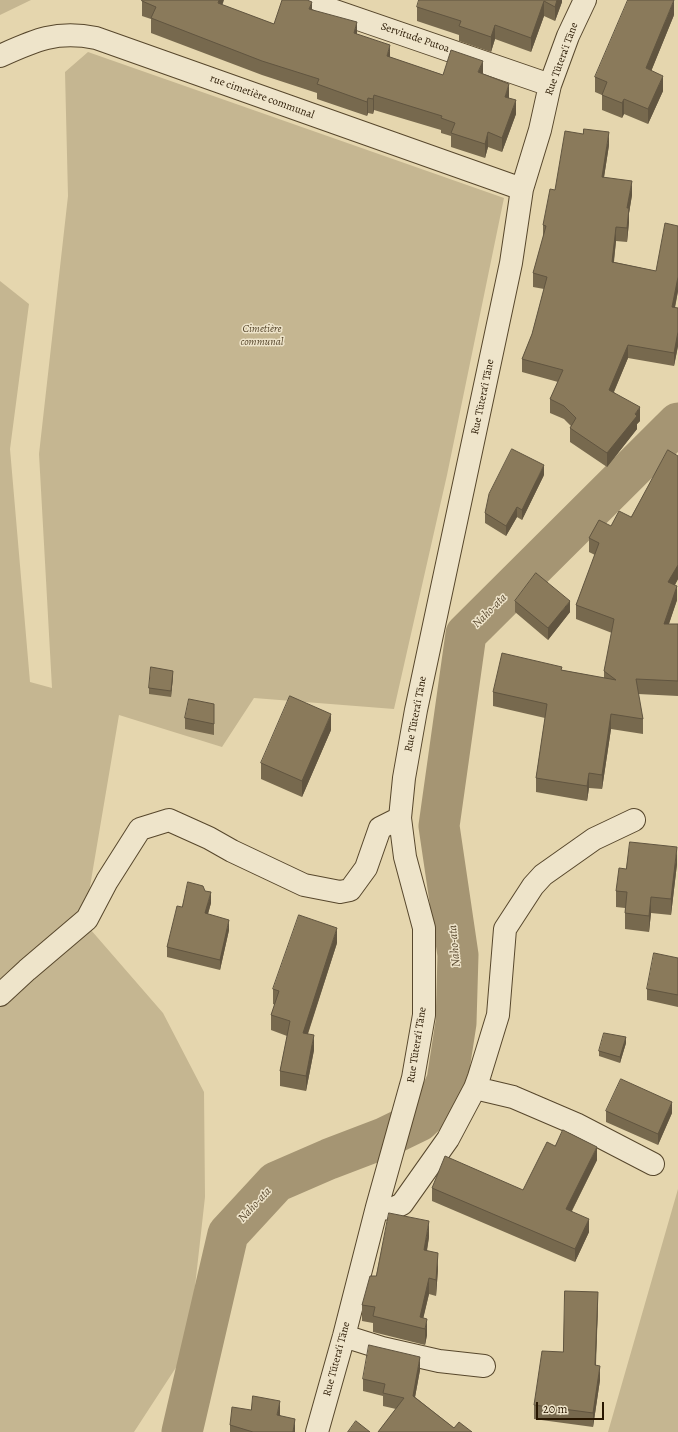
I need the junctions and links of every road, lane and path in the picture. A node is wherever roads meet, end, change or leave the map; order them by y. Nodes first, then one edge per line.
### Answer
1 (303, 0) edge
2 (585, 0) edge
3 (0, 56) edge
4 (550, 85) junction
5 (522, 189) junction
6 (400, 818) junction
7 (634, 820) dead end
8 (0, 995) edge
9 (475, 1088) junction
10 (654, 1164) dead end
11 (377, 1207) junction
12 (344, 1336) junction
13 (484, 1366) dead end
14 (317, 1432) edge

1 - 4 street, Servitude Putoa
2 - 4 street, Rue Tūtera'i Tāne
3 - 5 street, rue cimetière communal
4 - 5 street, Rue Tūtera'i Tāne
5 - 6 street, Rue Tūtera'i Tāne
6 - 8 street
6 - 11 street, Rue Tūtera'i Tāne
7 - 9 street
9 - 10 street
9 - 11 street
11 - 12 street, Rue Tūtera'i Tāne
12 - 13 street
12 - 14 street, Rue Tūtera'i Tāne

